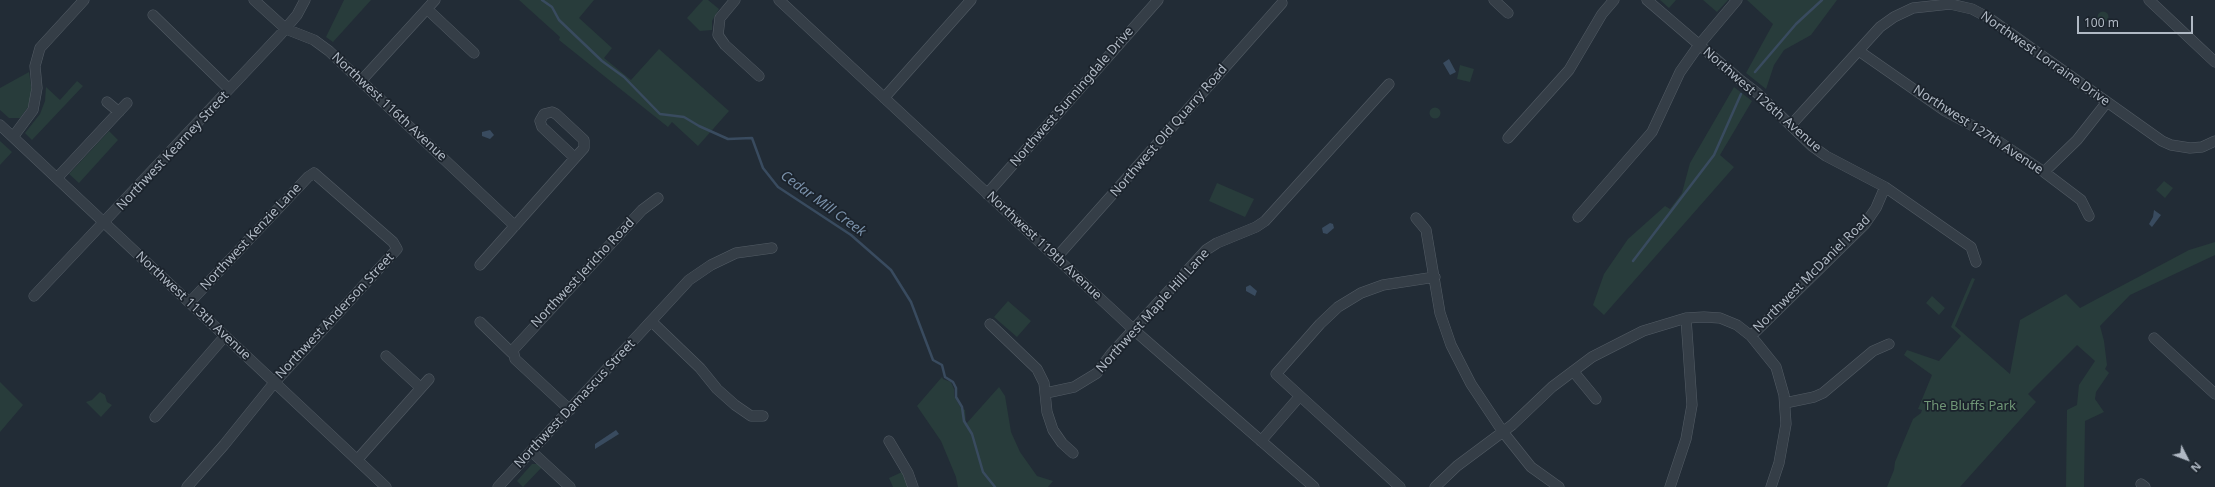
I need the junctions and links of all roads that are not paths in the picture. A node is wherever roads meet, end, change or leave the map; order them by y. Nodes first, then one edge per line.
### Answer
1 (84, 0) edge
2 (254, 0) edge
3 (305, 0) edge
4 (435, 0) edge
5 (734, 0) edge
6 (779, 0) edge
7 (971, 0) edge
8 (1158, 0) edge
9 (1494, 0) edge
10 (1614, 0) edge
11 (1647, 0) edge
12 (1737, 0) edge
13 (2149, 0) edge
14 (1950, 2) edge
15 (1282, 3) dead end
16 (427, 9) junction
17 (1508, 13) dead end
18 (153, 15) dead end
19 (286, 29) junction
20 (1699, 45) junction
21 (1859, 51) junction
22 (474, 53) dead end
23 (2215, 62) edge
24 (759, 76) dead end
25 (361, 81) junction
26 (1389, 84) dead end
27 (229, 90) junction
28 (884, 98) junction
29 (107, 102) dead end
30 (2107, 102) junction
31 (128, 103) dead end
32 (119, 112) junction
33 (0, 125) edge
34 (1791, 125) junction
35 (13, 137) junction
36 (1508, 138) dead end
37 (2215, 141) edge
38 (575, 158) junction
39 (2044, 172) junction
40 (314, 173) joint
41 (57, 178) junction
42 (1885, 187) junction
43 (987, 194) junction
44 (658, 198) dead end
45 (2089, 216) dead end
46 (1578, 217) dead end
47 (1416, 218) dead end
48 (105, 223) junction
49 (515, 226) junction
50 (772, 248) dead end
51 (1056, 258) junction
52 (1976, 262) dead end
53 (480, 265) dead end
54 (1434, 277) junction
55 (34, 296) dead end
56 (190, 302) junction
57 (1686, 318) junction
58 (651, 321) junction
59 (480, 322) dead end
60 (990, 324) dead end
61 (1134, 330) junction
62 (225, 336) junction
63 (1751, 336) junction
64 (2154, 338) dead end
65 (1889, 344) dead end
66 (512, 353) junction
67 (386, 356) dead end
68 (1573, 371) junction
69 (429, 379) dead end
70 (274, 383) junction
71 (421, 388) junction
72 (1046, 393) junction
73 (2215, 394) edge
74 (1300, 396) junction
75 (1596, 398) dead end
76 (1785, 403) junction
77 (570, 410) junction
78 (763, 416) dead end
79 (155, 417) dead end
80 (1503, 432) junction
81 (889, 441) dead end
82 (1261, 441) junction
83 (532, 452) junction
84 (1073, 453) dead end
85 (357, 460) junction
86 (187, 487) edge
87 (386, 487) edge
88 (498, 487) edge
89 (570, 487) edge
90 (913, 487) edge
91 (1314, 487) edge
92 (1400, 487) edge
93 (1435, 487) edge
94 (1559, 487) edge
95 (1670, 487) edge
96 (1771, 487) edge

1 - 35 street
2 - 19 street, Northwest 116th Avenue
3 - 19 street, Northwest Kearney Street
4 - 16 street
5 - 24 street
6 - 28 street, Northwest 119th Avenue
7 - 28 street
8 - 43 street, Northwest Sunningdale Drive
9 - 17 street
10 - 36 street
11 - 20 street, Northwest 126th Avenue
12 - 20 street
13 - 23 street
14 - 21 street, Northwest Lorraine Drive
14 - 30 street, Northwest Lorraine Drive
15 - 51 street, Northwest Old Quarry Road
16 - 22 street
16 - 25 street
18 - 27 street
19 - 25 street, Northwest 116th Avenue
19 - 27 street, Northwest Kearney Street
20 - 34 street, Northwest 126th Avenue
20 - 46 street
21 - 34 street, Northwest Lorraine Drive
21 - 39 street, Northwest 127th Avenue
25 - 49 street, Northwest 116th Avenue
26 - 61 street, Northwest Maple Hill Lane
27 - 48 street, Northwest Kearney Street
28 - 43 street, Northwest 119th Avenue
29 - 32 street
30 - 37 street, Northwest Lorraine Drive
30 - 39 street
31 - 32 street
32 - 41 street
33 - 35 street, Northwest 113th Avenue
34 - 42 street, Northwest 126th Avenue
35 - 41 street, Northwest 113th Avenue
38 - 38 street
38 - 49 street
39 - 45 street, Northwest 127th Avenue
40 - 56 street, Northwest Kenzie Lane
40 - 70 street, Northwest Anderson Street
41 - 48 street, Northwest 113th Avenue
42 - 52 street, Northwest 126th Avenue
42 - 63 street, Northwest McDaniel Road
43 - 51 street, Northwest 119th Avenue
44 - 66 street, Northwest Jericho Road
47 - 54 street
48 - 55 street, Northwest Kearney Street
48 - 56 street, Northwest 113th Avenue
49 - 53 street
50 - 58 street, Northwest Damascus Street
51 - 61 street, Northwest 119th Avenue
54 - 74 street
54 - 80 street
56 - 62 street, Northwest 113th Avenue
57 - 63 street, Northwest McDaniel Road
57 - 68 street, Northwest McDaniel Road
57 - 95 street
58 - 77 street, Northwest Damascus Street
58 - 78 street
59 - 66 street
60 - 72 street
61 - 72 street, Northwest Maple Hill Lane
61 - 82 street, Northwest 119th Avenue
62 - 70 street, Northwest 113th Avenue
62 - 79 street
63 - 76 street
64 - 73 street
65 - 76 street
66 - 77 street
67 - 71 street
68 - 75 street
68 - 80 street, Northwest McDaniel Road
69 - 71 street
70 - 85 street, Northwest 113th Avenue
70 - 86 street, Northwest Anderson Street
71 - 85 street
72 - 84 street
74 - 82 street
74 - 92 street
76 - 96 street
77 - 83 street, Northwest Damascus Street
80 - 93 street, Northwest McDaniel Road
80 - 94 street
81 - 90 street
82 - 91 street, Northwest 119th Avenue
83 - 88 street, Northwest Damascus Street
83 - 89 street
85 - 87 street, Northwest 113th Avenue

